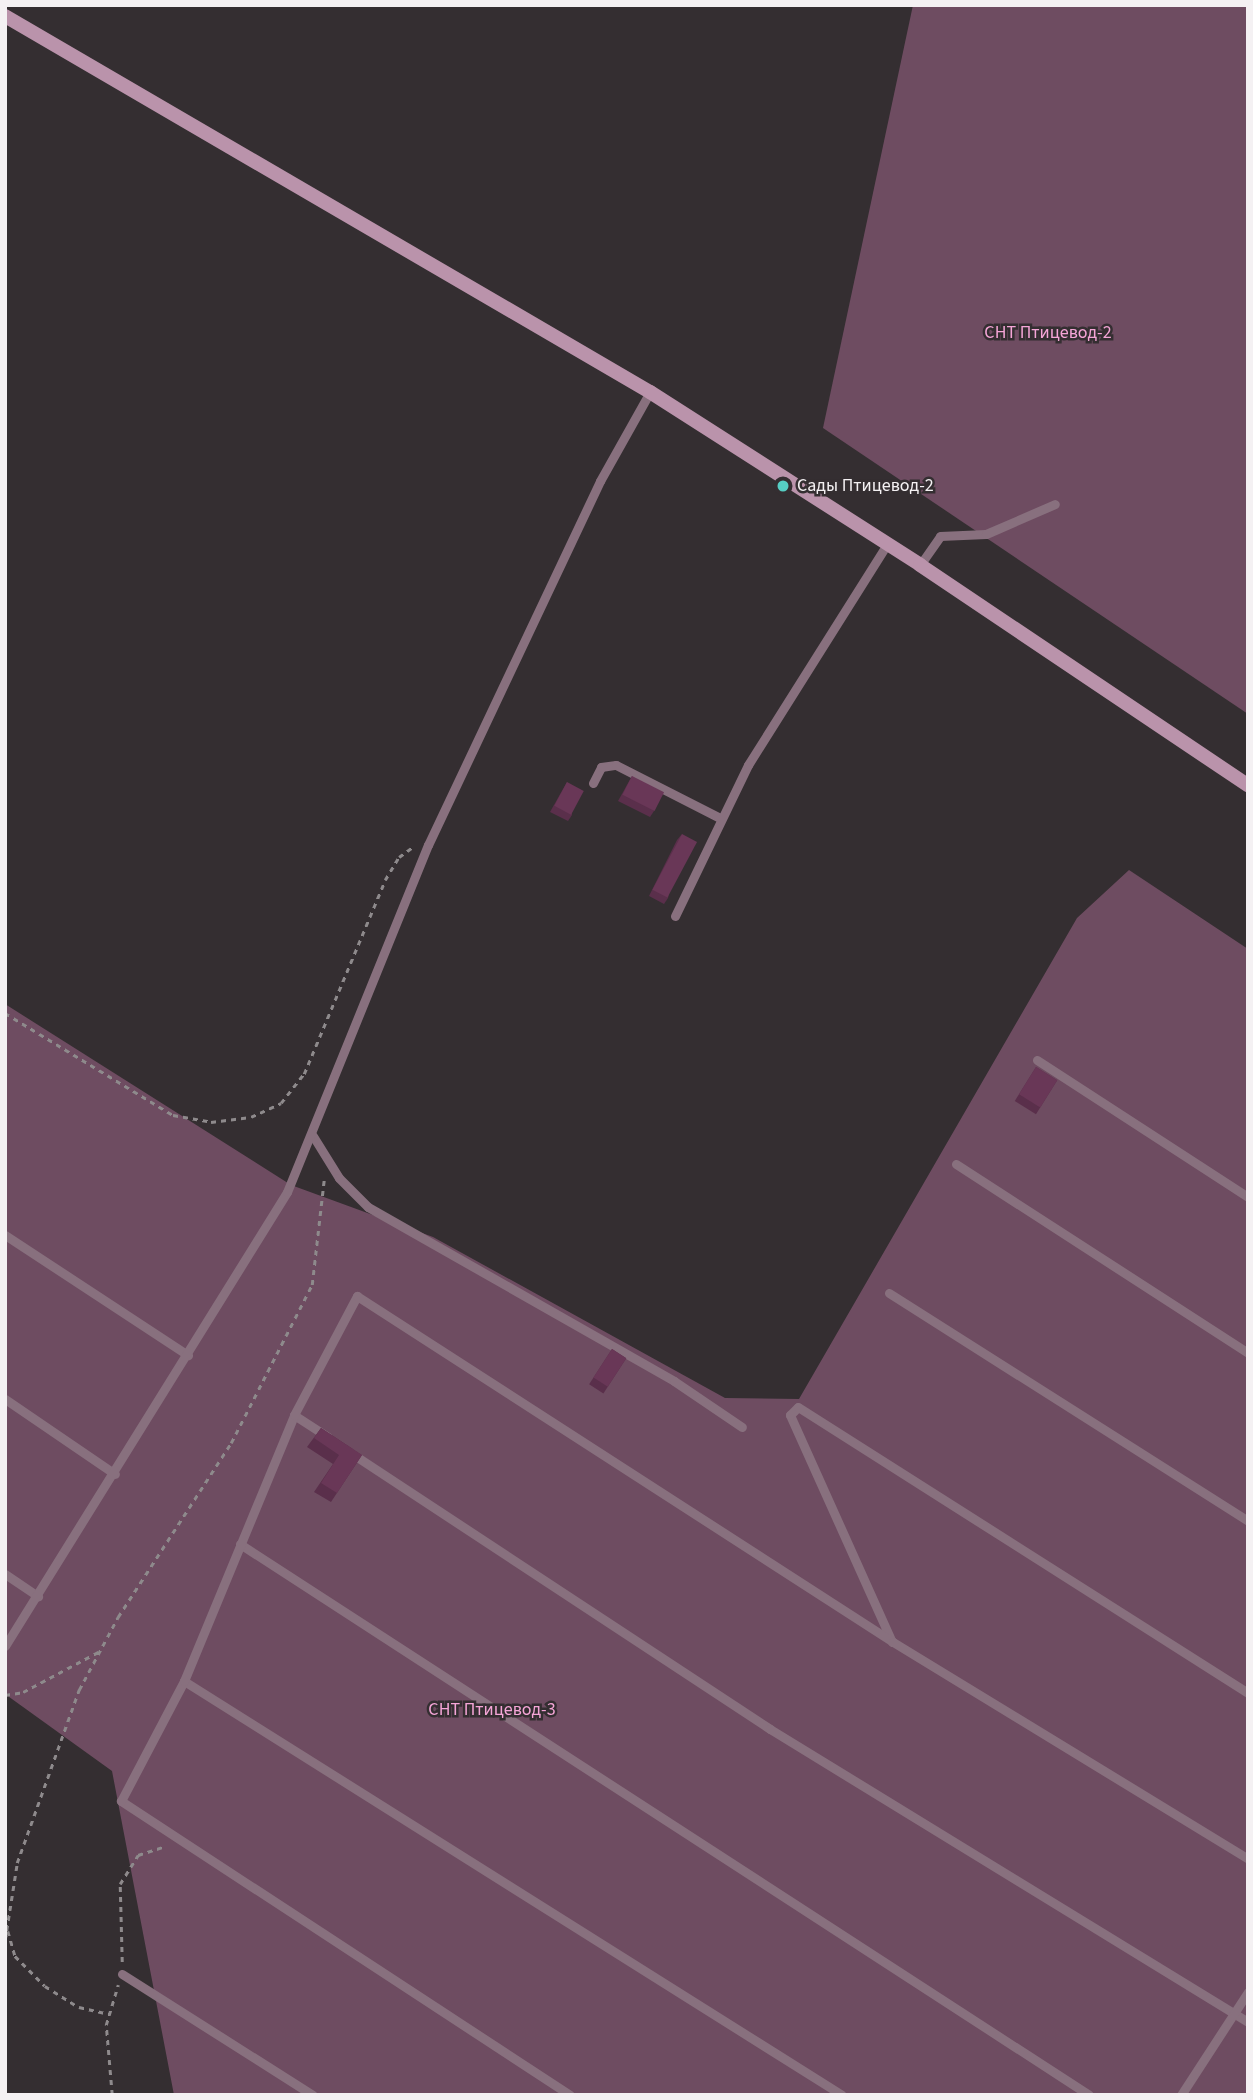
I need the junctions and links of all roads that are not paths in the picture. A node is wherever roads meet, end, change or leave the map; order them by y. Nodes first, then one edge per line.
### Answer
1 (5, 16) edge
2 (650, 392) junction
3 (1055, 503) dead end
4 (887, 544) junction
5 (920, 565) junction
6 (593, 783) dead end
7 (1248, 785) edge
8 (720, 818) junction
9 (675, 916) dead end
10 (1037, 1060) dead end
11 (313, 1136) junction
12 (956, 1164) dead end
13 (1248, 1197) edge
14 (5, 1235) edge
15 (889, 1293) dead end
16 (1248, 1353) edge
17 (188, 1355) junction
18 (5, 1399) edge
19 (294, 1415) junction
20 (742, 1427) dead end
21 (115, 1474) junction
22 (1248, 1521) edge
23 (240, 1544) junction
24 (5, 1574) edge
25 (38, 1596) junction
26 (893, 1642) junction
27 (5, 1646) edge
28 (184, 1681) junction
29 (1248, 1693) edge
30 (1248, 1859) edge
31 (122, 1974) road end
32 (1248, 1992) edge
33 (1234, 2013) junction
34 (1248, 2022) edge
35 (313, 2095) edge
36 (570, 2095) edge
37 (842, 2095) edge
38 (1088, 2095) edge
39 (1181, 2095) edge

1 - 2 main road
2 - 4 main road
2 - 11 lane
3 - 5 lane
4 - 5 main road
4 - 8 lane
5 - 7 main road
6 - 8 lane
8 - 9 lane
10 - 13 lane
11 - 17 lane
11 - 20 lane
12 - 16 lane
14 - 17 lane
15 - 22 lane
17 - 21 lane
18 - 21 lane
19 - 23 lane
19 - 26 lane
19 - 33 lane
21 - 25 lane
23 - 28 lane
23 - 38 lane
24 - 25 lane
25 - 27 lane
26 - 29 lane
26 - 30 lane
28 - 36 lane
28 - 37 lane
31 - 35 lane
32 - 33 lane
33 - 34 lane
33 - 39 lane

